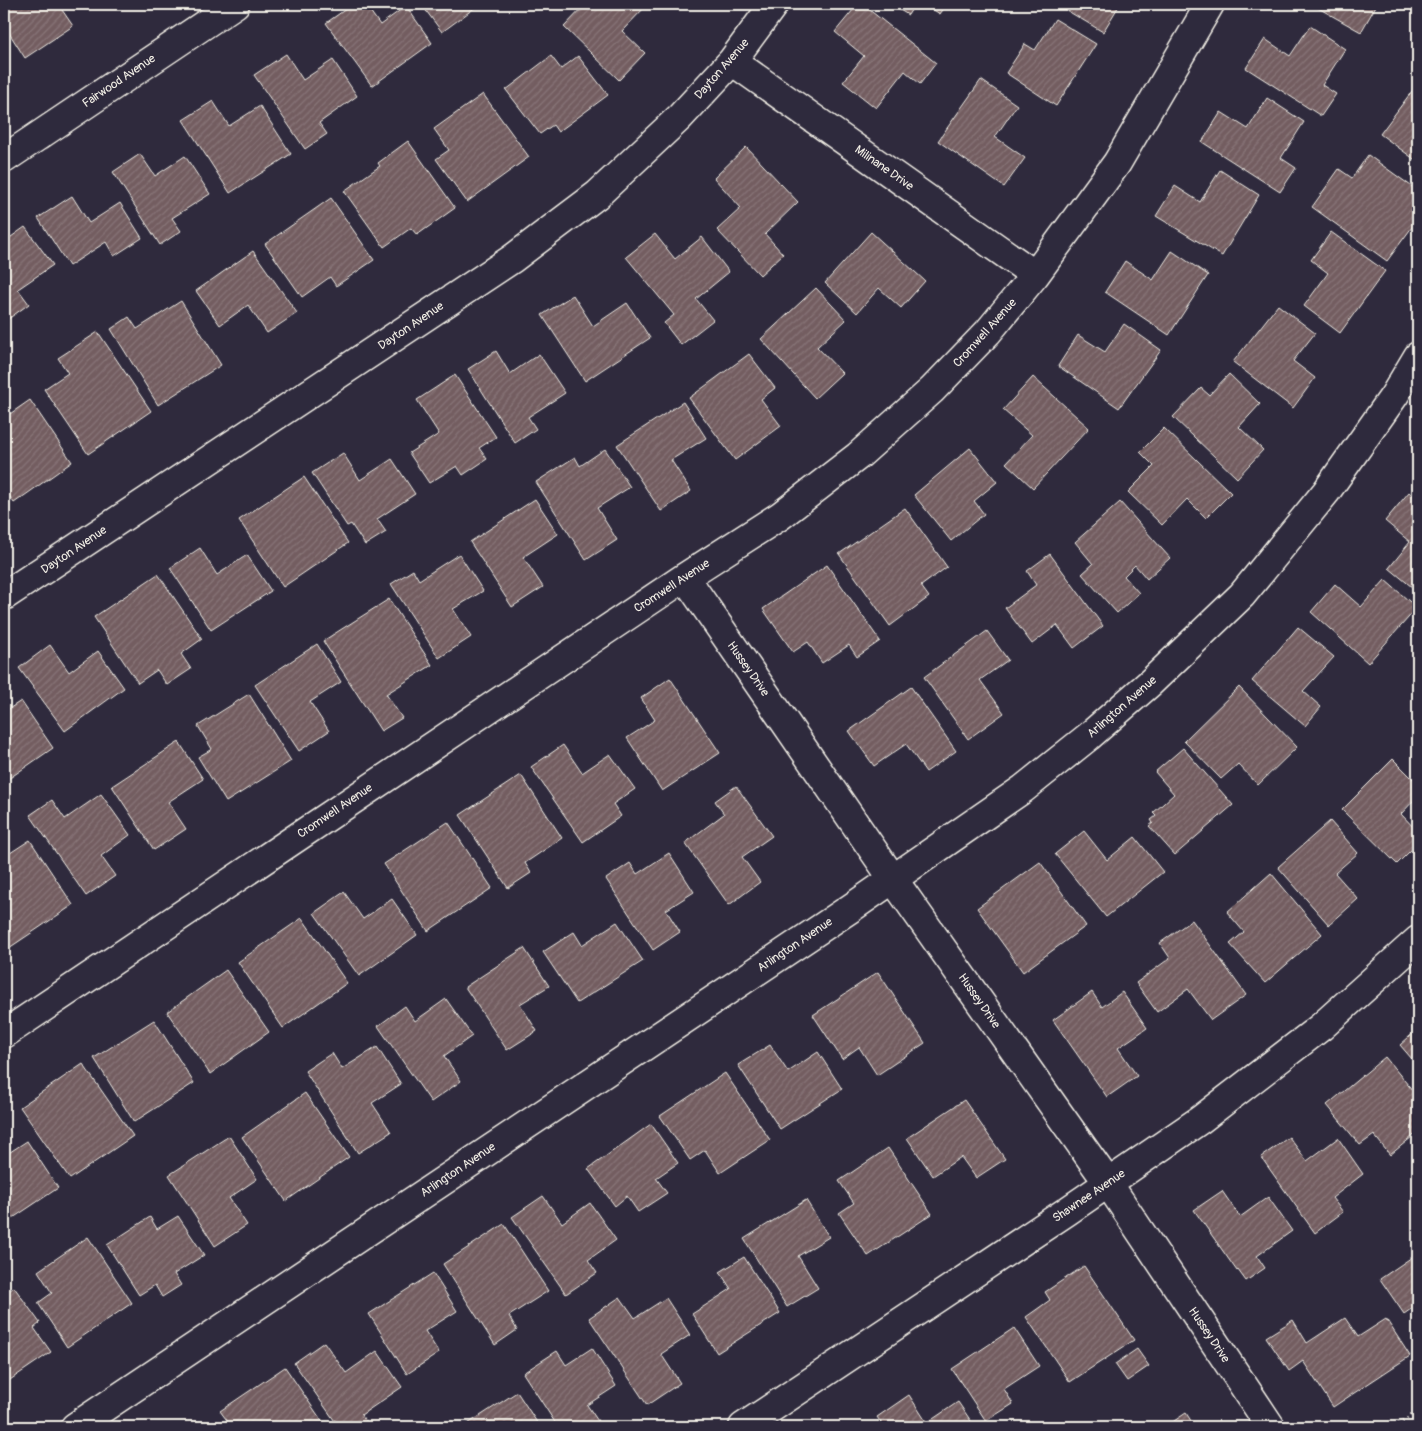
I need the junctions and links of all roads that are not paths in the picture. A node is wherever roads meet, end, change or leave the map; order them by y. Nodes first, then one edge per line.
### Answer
1 (235, 4) edge
2 (774, 4) edge
3 (1210, 4) edge
4 (732, 61) junction
5 (4, 159) edge
6 (1035, 275) junction
7 (1418, 356) edge
8 (684, 577) junction
9 (4, 596) edge
10 (893, 879) junction
11 (1418, 940) edge
12 (4, 1034) edge
13 (1108, 1183) junction
14 (75, 1427) edge
15 (743, 1427) edge
16 (1271, 1427) edge

1 - 5 street, Fairwood Avenue
2 - 4 street, Dayton Avenue
3 - 6 street, Cromwell Avenue
4 - 6 street, Milinane Drive
4 - 9 street, Dayton Avenue
6 - 8 street, Cromwell Avenue
7 - 10 street, Arlington Avenue
8 - 10 street, Hussey Drive
8 - 12 street, Cromwell Avenue
10 - 13 street, Hussey Drive
10 - 14 street, Arlington Avenue
11 - 13 street, Shawnee Avenue
13 - 15 street, Shawnee Avenue
13 - 16 street, Hussey Drive

